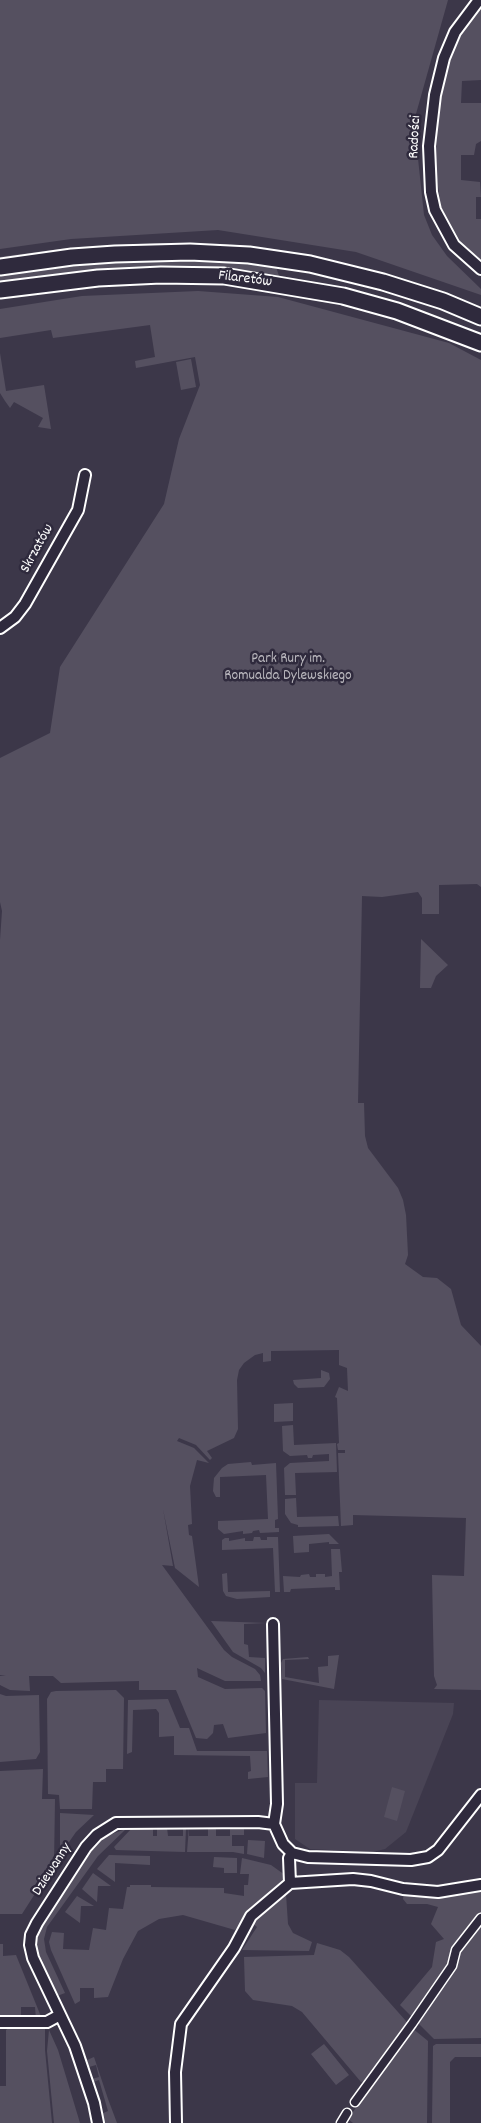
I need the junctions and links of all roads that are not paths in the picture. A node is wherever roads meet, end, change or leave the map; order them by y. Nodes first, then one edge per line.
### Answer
1 (478, 0) edge
2 (0, 267) edge
3 (481, 269) edge
4 (0, 290) edge
5 (481, 317) edge
6 (481, 343) edge
7 (85, 476) dead end
8 (0, 628) edge
9 (273, 1624) dead end
10 (481, 1795) edge
11 (274, 1824) junction
12 (292, 1853) junction
13 (290, 1882) junction
14 (481, 1885) edge
15 (481, 1918) edge
16 (60, 2015) junction
17 (0, 2022) edge
18 (354, 2102) dead end
19 (347, 2113) dead end
20 (98, 2123) edge
21 (176, 2123) edge
22 (341, 2123) edge

1 - 3 street, Radości
2 - 5 main road, Filaretów
4 - 6 main road, Filaretów
7 - 8 street, Skrzatów
9 - 11 street
10 - 12 street
11 - 12 street
11 - 16 street, Dziewanny
12 - 13 street
13 - 14 street
13 - 21 street
15 - 18 street
16 - 17 street
16 - 20 street, Dziewanny
19 - 22 street

